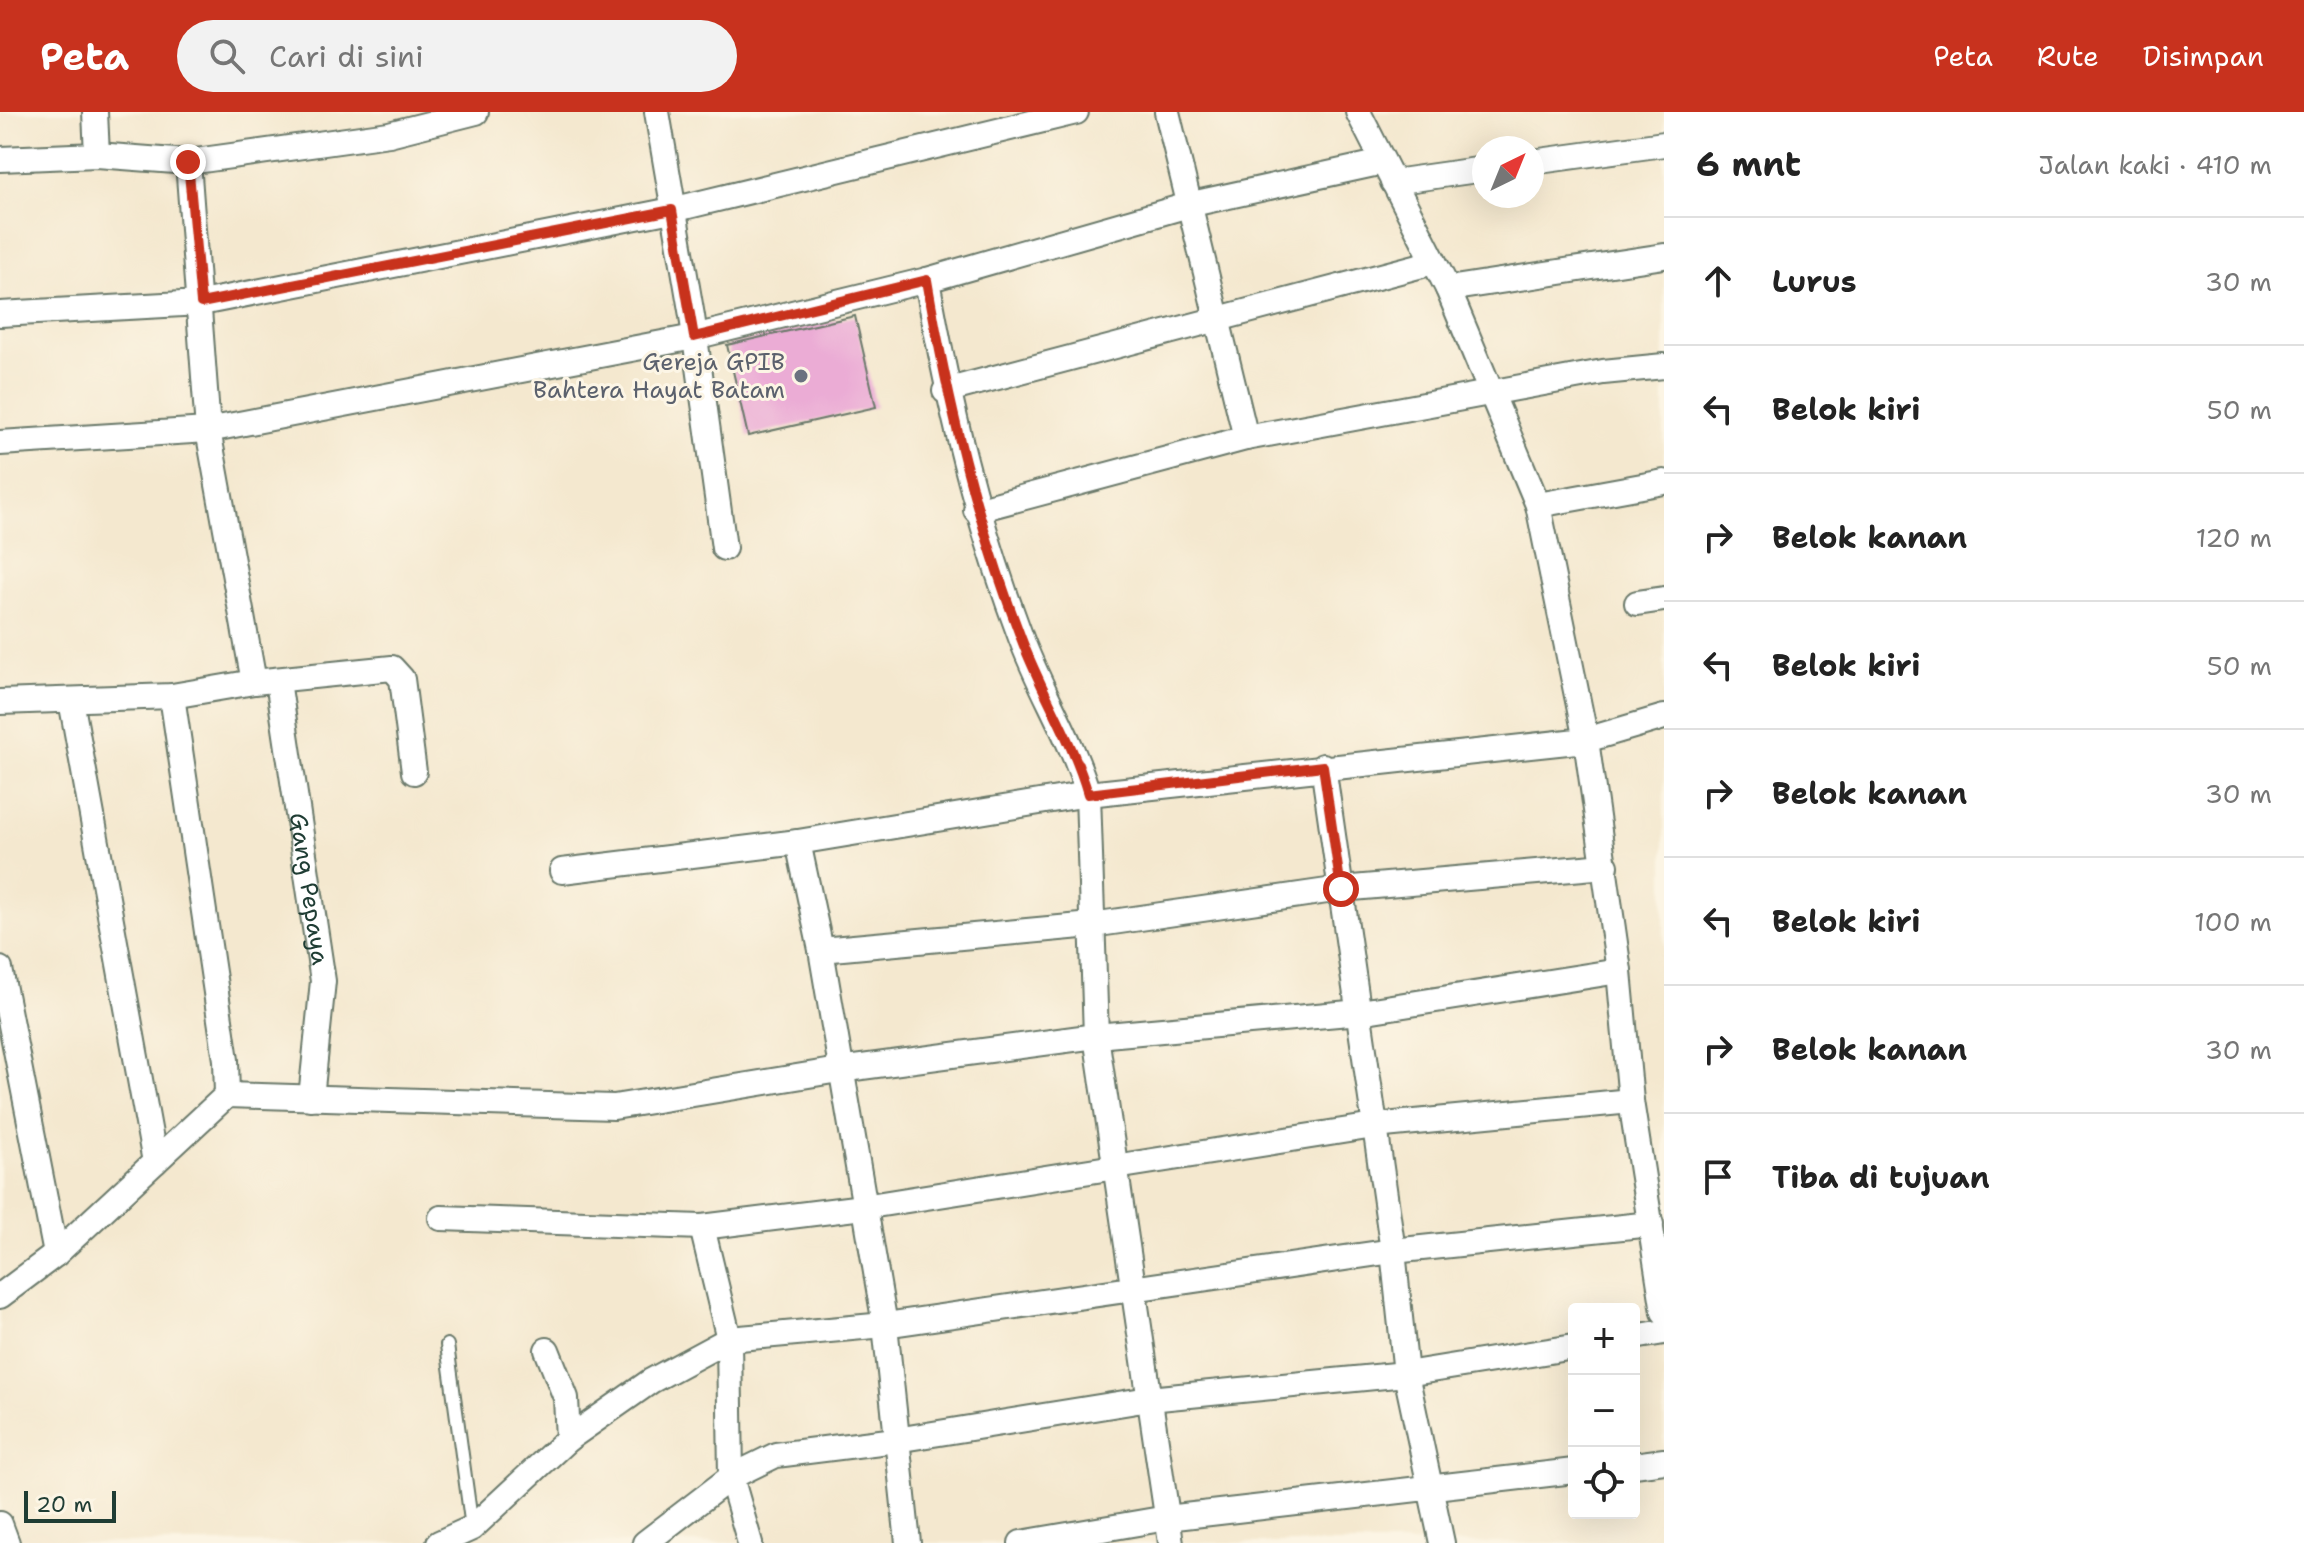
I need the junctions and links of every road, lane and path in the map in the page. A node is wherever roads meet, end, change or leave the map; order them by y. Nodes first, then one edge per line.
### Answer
1 (95, 112) edge
2 (476, 112) edge
3 (657, 112) edge
4 (1076, 112) edge
5 (1167, 112) edge
6 (1358, 112) edge
7 (388, 123) edge
8 (1664, 144) edge
9 (97, 155) junction
10 (0, 159) edge
11 (1544, 160) edge
12 (188, 162) junction
13 (1472, 169) edge
14 (1388, 172) junction
15 (1192, 204) junction
16 (672, 210) junction
17 (1664, 256) edge
18 (1434, 262) junction
19 (927, 280) junction
20 (1448, 289) junction
21 (201, 303) junction
22 (0, 314) edge
23 (1218, 317) junction
24 (694, 337) junction
25 (1664, 366) edge
26 (945, 391) junction
27 (1489, 394) junction
28 (208, 430) junction
29 (1246, 438) junction
30 (0, 443) edge
31 (1664, 482) edge
32 (1538, 505) junction
33 (976, 510) junction
34 (724, 548) dead end
35 (1664, 599) edge
36 (1637, 603) dead end
37 (266, 681) junction
38 (172, 696) junction
39 (71, 700) junction
40 (0, 702) edge
41 (1664, 717) edge
42 (1586, 740) junction
43 (1323, 766) junction
44 (414, 772) dead end
45 (1088, 794) junction
46 (798, 842) junction
47 (1606, 866) junction
48 (562, 871) dead end
49 (1341, 889) junction
50 (1092, 925) junction
51 (821, 950) junction
52 (0, 969) edge
53 (1619, 971) junction
54 (1360, 1012) junction
55 (1096, 1036) junction
56 (839, 1070) junction
57 (227, 1095) junction
58 (311, 1098) junction
59 (1631, 1101) junction
60 (1374, 1126) junction
61 (155, 1162) junction
62 (1114, 1168) junction
63 (863, 1207) junction
64 (441, 1218) dead end
65 (1651, 1224) junction
66 (702, 1227) junction
67 (1393, 1251) junction
68 (56, 1254) junction
69 (1131, 1291) junction
70 (0, 1296) edge
71 (1664, 1312) edge
72 (885, 1325) junction
73 (1664, 1332) edge
74 (1640, 1336) edge
75 (729, 1339) junction
76 (447, 1345) dead end
77 (1568, 1348) edge
78 (547, 1350) dead end
79 (1406, 1374) junction
80 (1149, 1399) junction
81 (568, 1439) junction
82 (896, 1440) junction
83 (1664, 1461) edge
84 (1640, 1464) edge
85 (1568, 1472) edge
86 (731, 1477) junction
87 (1430, 1487) junction
88 (1167, 1518) junction
89 (0, 1524) edge
90 (472, 1528) junction
91 (7, 1543) edge
92 (439, 1543) edge
93 (645, 1543) edge
94 (750, 1543) edge
95 (908, 1543) edge
96 (1021, 1543) edge
97 (1171, 1543) edge
98 (1442, 1543) edge

1 - 9 street
2 - 7 street
3 - 16 street
4 - 16 street
5 - 15 street
6 - 14 street
7 - 12 street
8 - 11 street
9 - 10 street
9 - 12 street
12 - 21 street, Gang Pepaya
13 - 14 street
14 - 15 street
14 - 18 street
15 - 19 street
15 - 23 street
16 - 21 street
16 - 24 street
17 - 20 street
18 - 20 street
18 - 23 street
19 - 24 street
19 - 26 street
20 - 27 street
21 - 22 street
21 - 28 street, Gang Pepaya
23 - 26 street
23 - 29 street
24 - 28 street
24 - 34 street
25 - 27 street
26 - 33 street
27 - 29 street
27 - 32 street
28 - 30 street
28 - 37 street, Gang Pepaya
29 - 33 street
31 - 32 street
32 - 42 street
33 - 45 street
35 - 36 street
37 - 38 street
37 - 44 street
37 - 58 street, Gang Pepaya
38 - 39 street
38 - 57 street
39 - 40 street
39 - 61 street
41 - 42 street
42 - 43 street
42 - 47 street
43 - 45 street
43 - 49 street
45 - 46 street
45 - 50 street
46 - 48 street
46 - 51 street
47 - 49 street
47 - 53 street
49 - 50 street
49 - 54 street
50 - 51 street
50 - 55 street
51 - 56 street
52 - 68 street
53 - 54 street
53 - 59 street
54 - 55 street
54 - 60 street
55 - 56 street
55 - 62 street
56 - 58 street
56 - 63 street
57 - 58 street
57 - 61 street
59 - 60 street
59 - 65 street
60 - 62 street
60 - 67 street
61 - 68 street
62 - 63 street
62 - 69 street
63 - 66 street
63 - 72 street
64 - 66 street
65 - 67 street
65 - 71 street
66 - 75 street
67 - 69 street
67 - 79 street
68 - 70 street
69 - 72 street
69 - 80 street
72 - 75 street
72 - 82 street
73 - 74 street
75 - 81 street
75 - 86 street
76 - 90 lane
77 - 79 street
78 - 81 street
79 - 80 street
79 - 87 street
80 - 82 street
80 - 88 street
81 - 90 street
82 - 86 street
82 - 95 street
83 - 84 street
85 - 87 street
86 - 93 street
86 - 94 street
87 - 88 street
87 - 98 street
88 - 96 street
88 - 97 street
89 - 91 street
90 - 92 street

